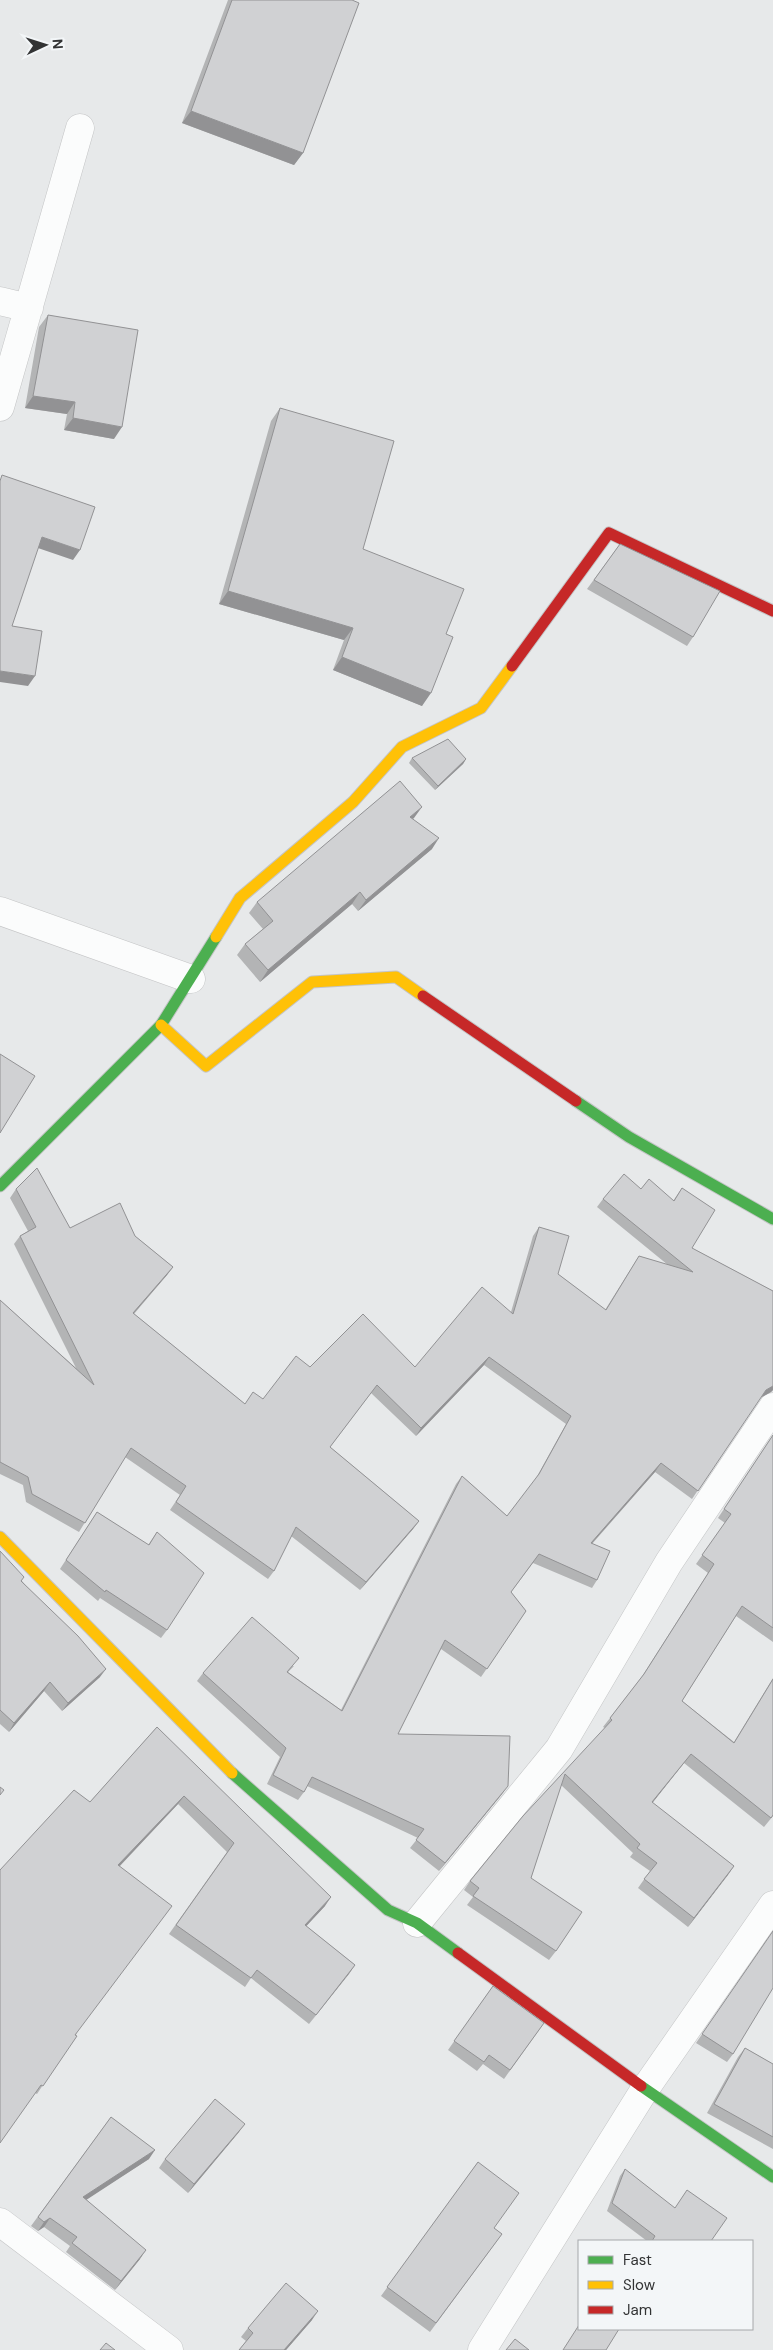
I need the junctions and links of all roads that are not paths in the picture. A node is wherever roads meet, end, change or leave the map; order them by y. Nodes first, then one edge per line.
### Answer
1 (80, 128) dead end
2 (0, 301) edge
3 (29, 308) junction
4 (0, 407) edge
5 (773, 611) edge
6 (0, 911) edge
7 (191, 979) junction
8 (161, 1025) junction
9 (0, 1186) edge
10 (773, 1219) edge
11 (773, 1407) edge
12 (0, 1537) edge
13 (773, 1905) edge
14 (416, 1923) junction
15 (645, 2089) junction
16 (773, 2177) edge
17 (0, 2222) edge
18 (169, 2350) edge
19 (482, 2350) edge

1 - 3 street
2 - 3 street
3 - 4 street
5 - 7 street
6 - 7 street
7 - 8 street
8 - 9 street
8 - 10 street
11 - 14 street
12 - 14 street
13 - 15 street
14 - 15 street
15 - 16 street
15 - 19 street
17 - 18 street

